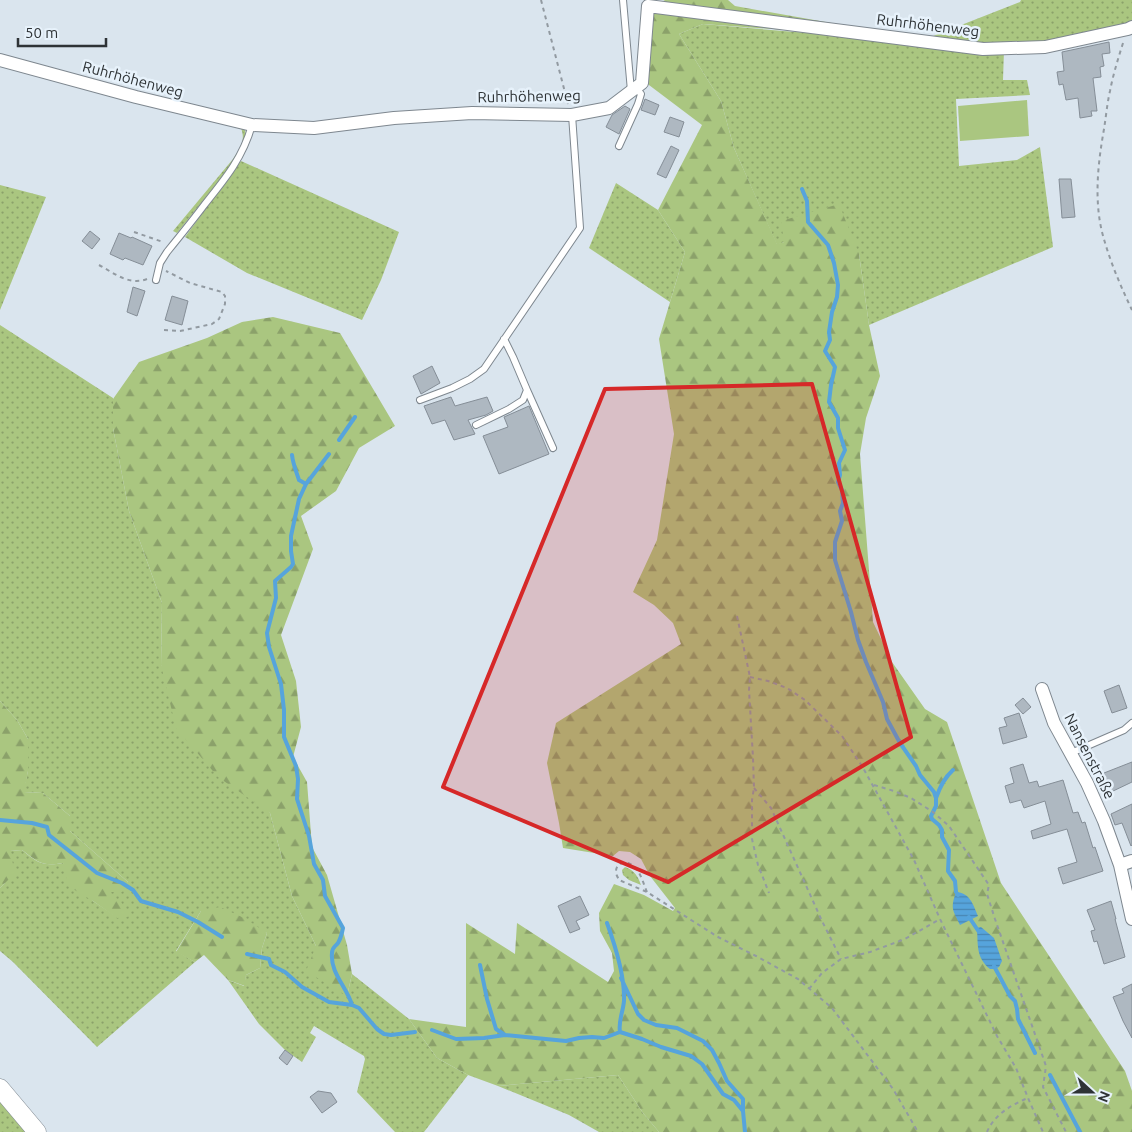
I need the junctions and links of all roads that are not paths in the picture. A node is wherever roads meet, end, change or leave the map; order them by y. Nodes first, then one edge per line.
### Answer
1 (623, 0) edge
2 (660, 0) edge
3 (648, 6) junction
4 (1130, 28) edge
5 (0, 60) edge
6 (634, 89) junction
7 (569, 111) junction
8 (252, 125) junction
9 (620, 146) dead end
10 (156, 280) dead end
11 (504, 339) junction
12 (527, 390) junction
13 (420, 400) dead end
14 (476, 425) dead end
15 (553, 448) dead end
16 (1042, 689) dead end
17 (1132, 723) edge
18 (1071, 753) junction
19 (1126, 863) edge
20 (1132, 919) edge
21 (0, 1088) edge
22 (36, 1132) edge

1 - 6 lane
2 - 3 street
3 - 4 street, Ruhrhöhenweg
3 - 6 street
5 - 8 street, Ruhrhöhenweg
6 - 7 street, Ruhrhöhenweg
6 - 9 lane
7 - 8 street, Ruhrhöhenweg
7 - 11 lane
8 - 10 lane
11 - 12 lane
11 - 13 lane
12 - 14 lane
12 - 15 lane
16 - 18 street, Nansenstraße
17 - 18 lane
18 - 19 street, Nansenstraße
19 - 20 street, Nansenstraße
21 - 22 street

